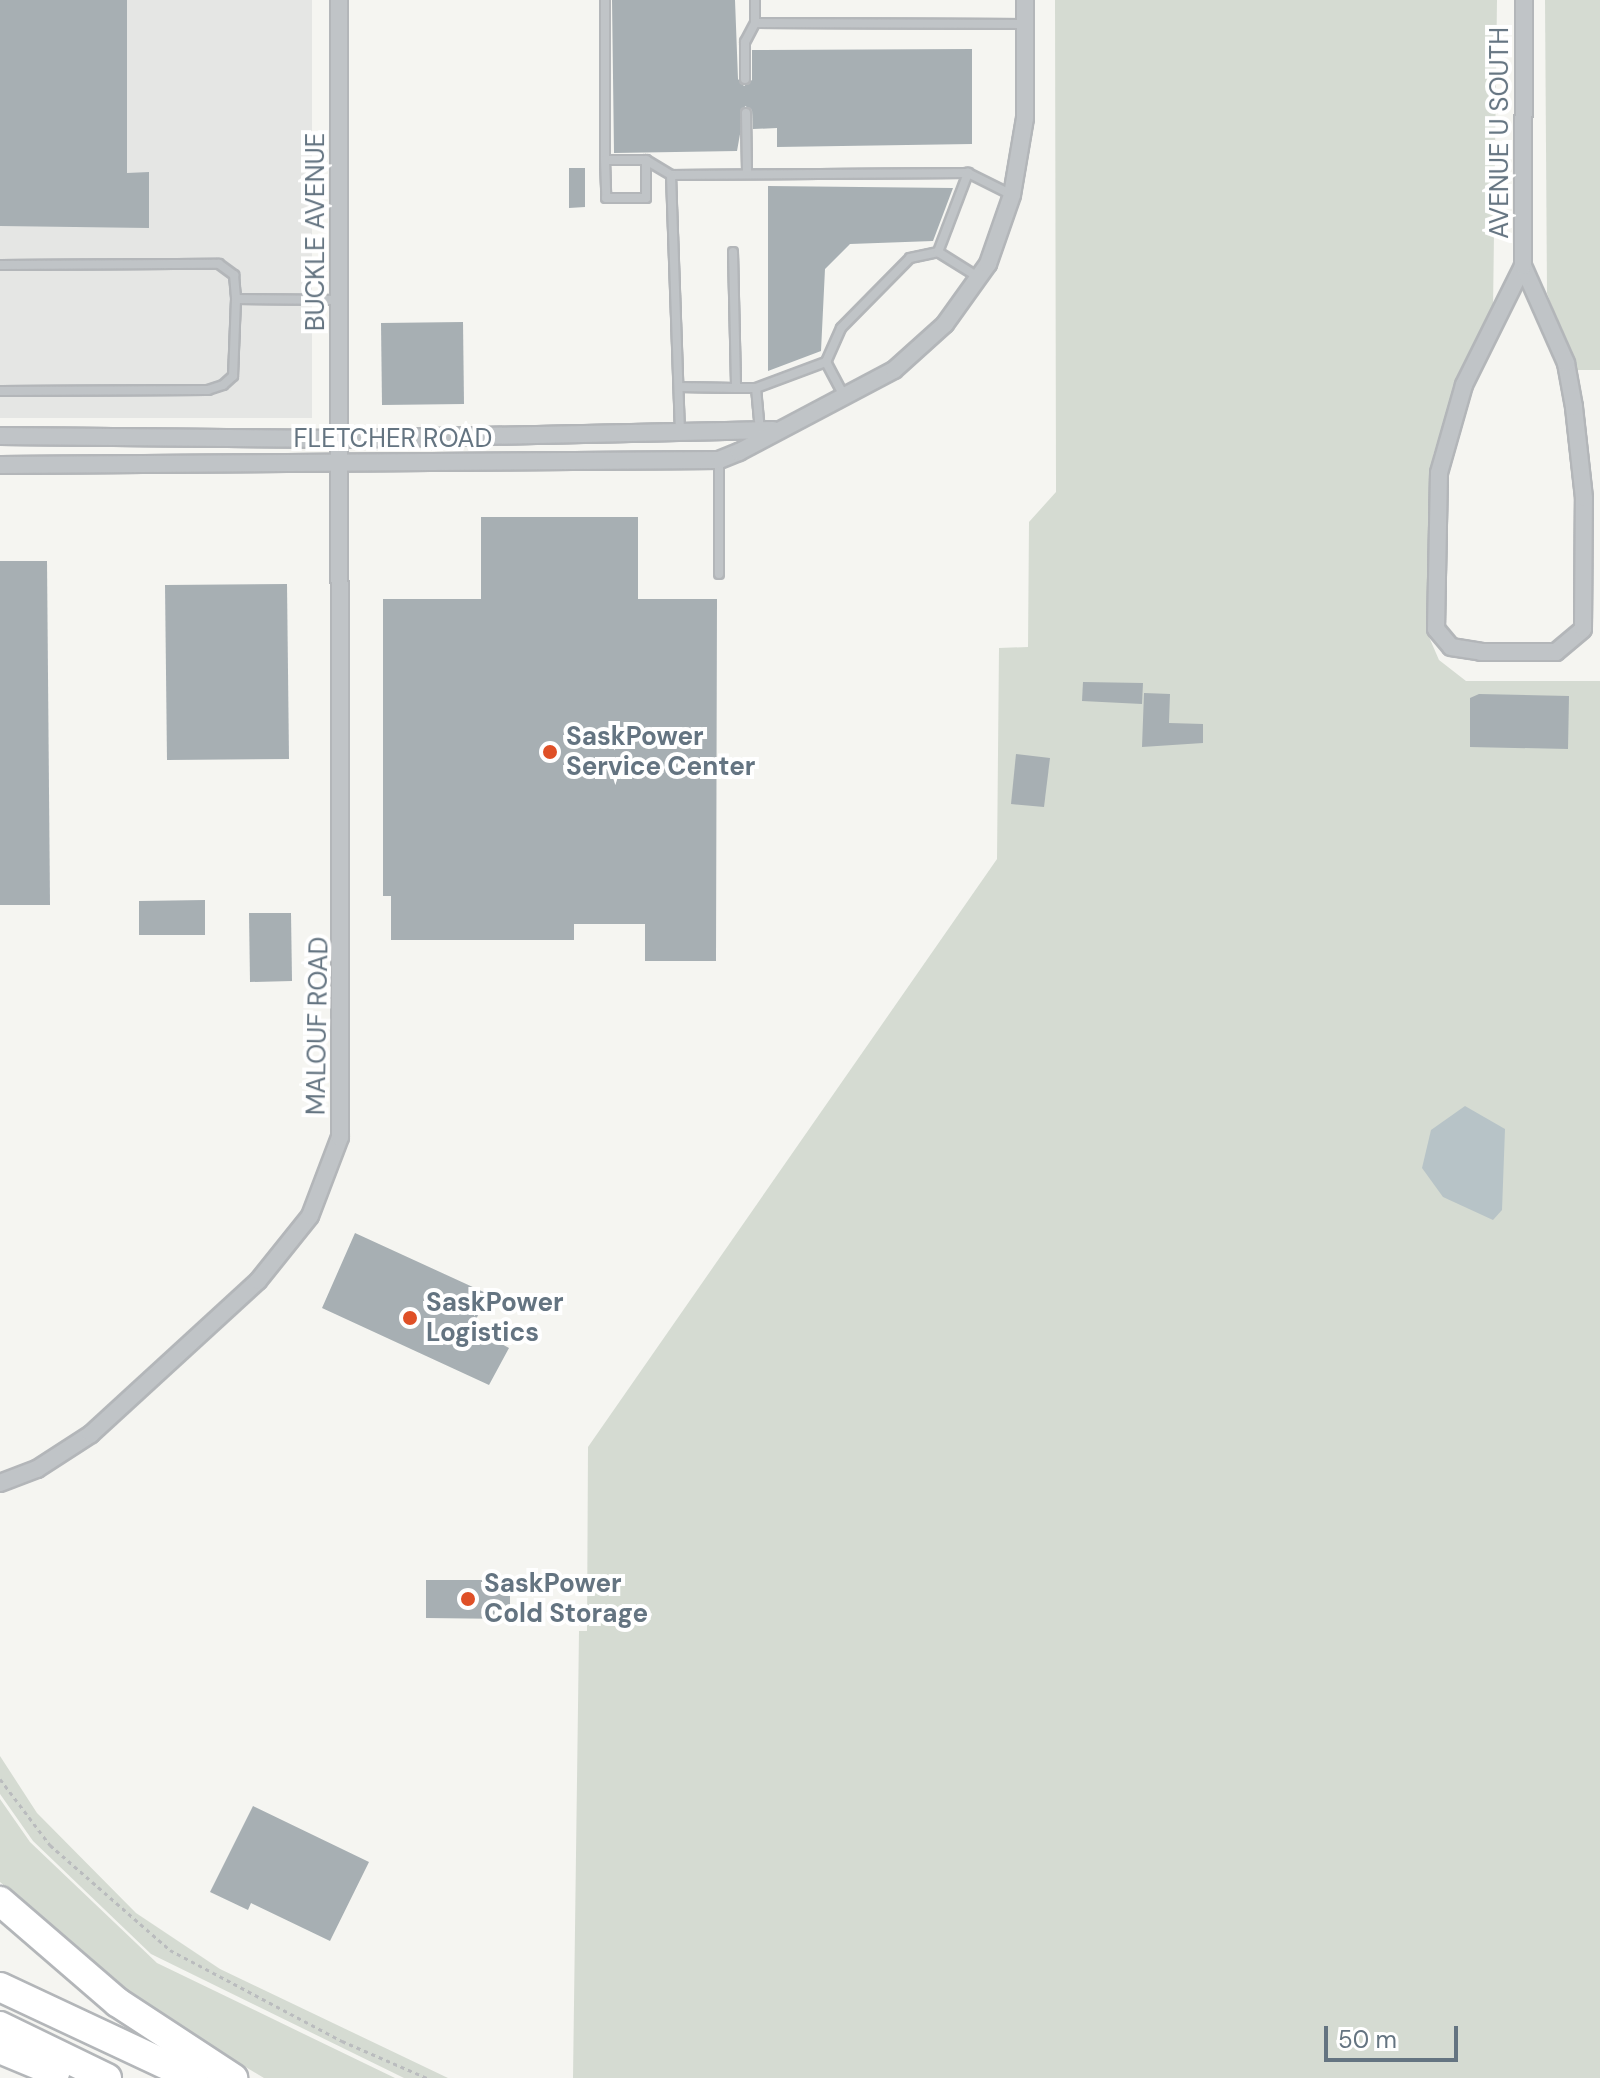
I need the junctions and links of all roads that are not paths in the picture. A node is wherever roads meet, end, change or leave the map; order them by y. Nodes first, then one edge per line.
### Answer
1 (339, 0) edge
2 (605, 0) edge
3 (755, 0) edge
4 (1025, 0) edge
5 (1524, 0) edge
6 (755, 23) junction
7 (1025, 24) junction
8 (745, 79) dead end
9 (746, 113) dead end
10 (605, 160) junction
11 (646, 160) junction
12 (747, 172) junction
13 (968, 173) junction
14 (671, 175) junction
15 (1012, 195) junction
16 (733, 252) dead end
17 (938, 252) junction
18 (0, 265) edge
19 (1523, 266) junction
20 (978, 277) junction
21 (236, 299) junction
22 (340, 300) junction
23 (826, 362) junction
24 (679, 387) junction
25 (736, 388) junction
26 (756, 388) junction
27 (0, 391) edge
28 (846, 399) junction
29 (779, 430) junction
30 (680, 431) junction
31 (760, 431) junction
32 (0, 436) edge
33 (340, 439) junction
34 (719, 460) junction
35 (340, 464) junction
36 (0, 465) edge
37 (719, 574) dead end
38 (0, 1483) edge
39 (0, 1901) edge
40 (0, 1987) edge
41 (0, 2026) edge
42 (0, 2049) edge
43 (69, 2078) edge
44 (107, 2078) edge
45 (194, 2078) edge
46 (233, 2078) edge

1 - 22 street, BUCKLE AVENUE
2 - 10 lane
3 - 6 lane
4 - 7 street, FLETCHER ROAD
5 - 19 street, AVENUE U SOUTH
6 - 7 lane
6 - 8 lane
7 - 15 street, FLETCHER ROAD
9 - 12 lane
10 - 11 lane
10 - 11 lane
11 - 14 lane
12 - 13 lane
12 - 14 lane
13 - 15 lane
13 - 17 lane
14 - 24 lane
15 - 20 street, FLETCHER ROAD
16 - 25 lane
17 - 20 lane
17 - 23 lane
18 - 21 lane
19 - 19 street, AVENUE U SOUTH
20 - 28 street, FLETCHER ROAD
21 - 22 lane
21 - 27 lane
22 - 33 street, BUCKLE AVENUE
23 - 26 lane
23 - 28 lane
24 - 25 lane
24 - 30 lane
25 - 26 lane
26 - 31 lane
28 - 29 street, FLETCHER ROAD
29 - 31 street, FLETCHER ROAD
29 - 34 street, FLETCHER ROAD
30 - 31 street, FLETCHER ROAD
30 - 33 street, FLETCHER ROAD
32 - 33 street, FLETCHER ROAD
33 - 35 street, BUCKLE AVENUE
34 - 35 street, FLETCHER ROAD
34 - 37 lane
35 - 36 street, FLETCHER ROAD
35 - 38 street, MALOUF ROAD
39 - 46 highway
40 - 45 highway
41 - 44 highway
42 - 43 highway

